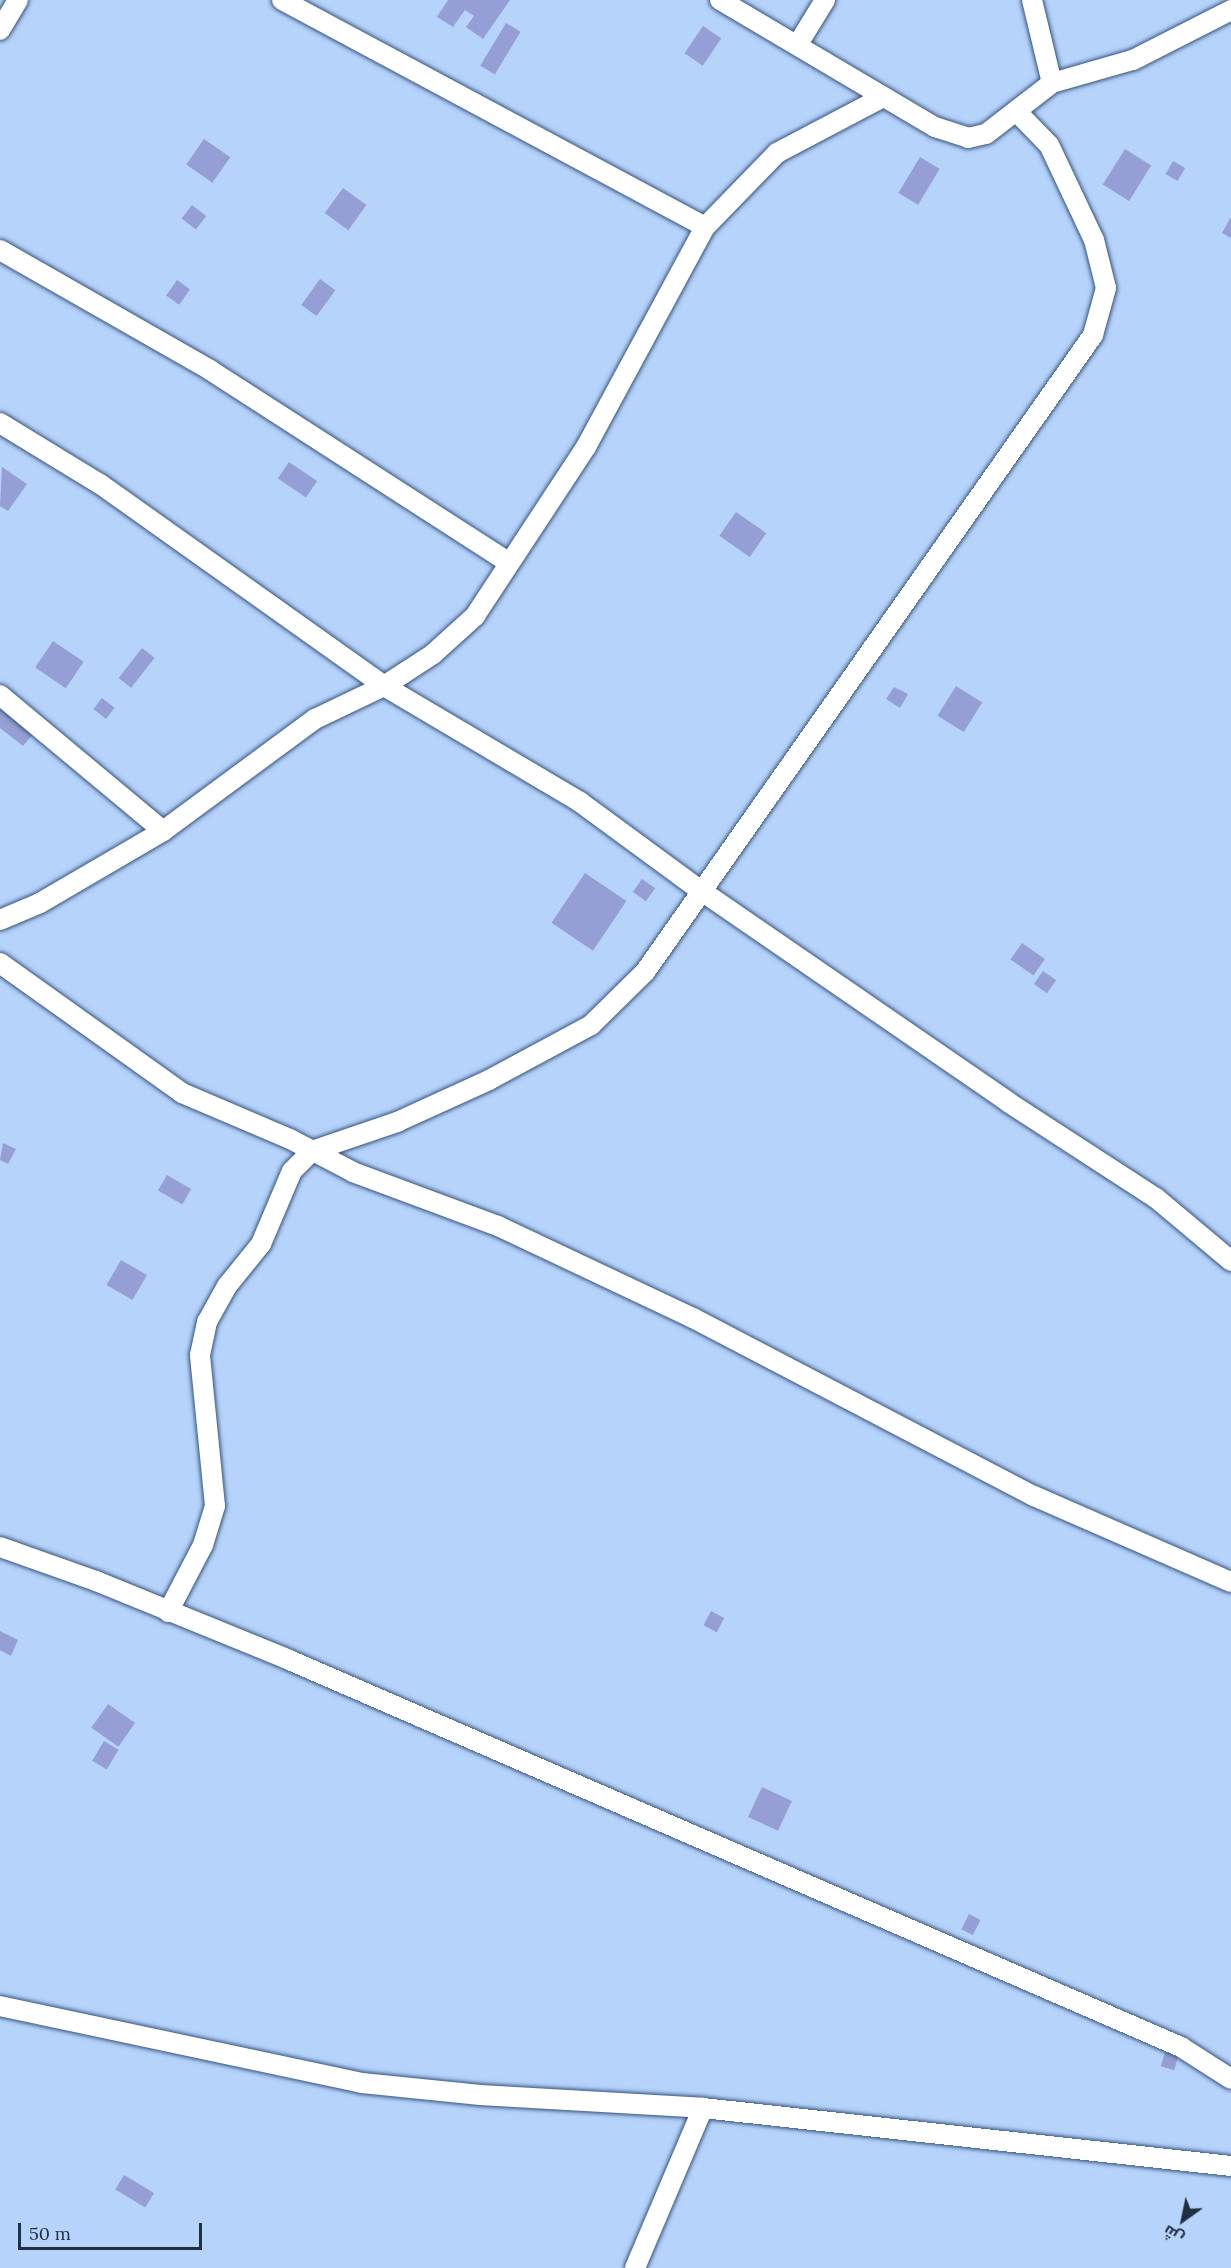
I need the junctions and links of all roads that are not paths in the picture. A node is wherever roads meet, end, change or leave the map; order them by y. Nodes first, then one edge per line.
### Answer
1 (18, 0) edge
2 (282, 0) edge
3 (720, 0) edge
4 (825, 0) edge
5 (1032, 0) edge
6 (1231, 10) edge
7 (0, 30) edge
8 (798, 44) junction
9 (1052, 82) junction
10 (883, 97) junction
11 (1017, 112) junction
12 (705, 227) junction
13 (0, 250) edge
14 (0, 423) edge
15 (509, 563) junction
16 (384, 686) junction
17 (0, 694) edge
18 (163, 831) junction
19 (700, 890) junction
20 (0, 920) edge
21 (0, 963) edge
22 (312, 1151) junction
23 (1231, 1261) edge
24 (0, 1547) edge
25 (1231, 1582) edge
26 (168, 1612) junction
27 (0, 2006) edge
28 (1231, 2079) edge
29 (703, 2108) junction
30 (1231, 2166) edge
31 (635, 2268) edge

1 - 7 street
2 - 12 street
3 - 8 street
4 - 8 street
5 - 9 street
6 - 9 street
8 - 10 street
9 - 11 street
10 - 11 street
10 - 12 street
11 - 19 street
12 - 15 street
13 - 15 street
14 - 16 street
15 - 16 street
16 - 18 street
16 - 19 street
17 - 18 street
18 - 20 street
19 - 22 street
19 - 23 street
21 - 22 street
22 - 25 street
22 - 26 street
24 - 26 street
26 - 28 street
27 - 29 street
29 - 30 street
29 - 31 street

